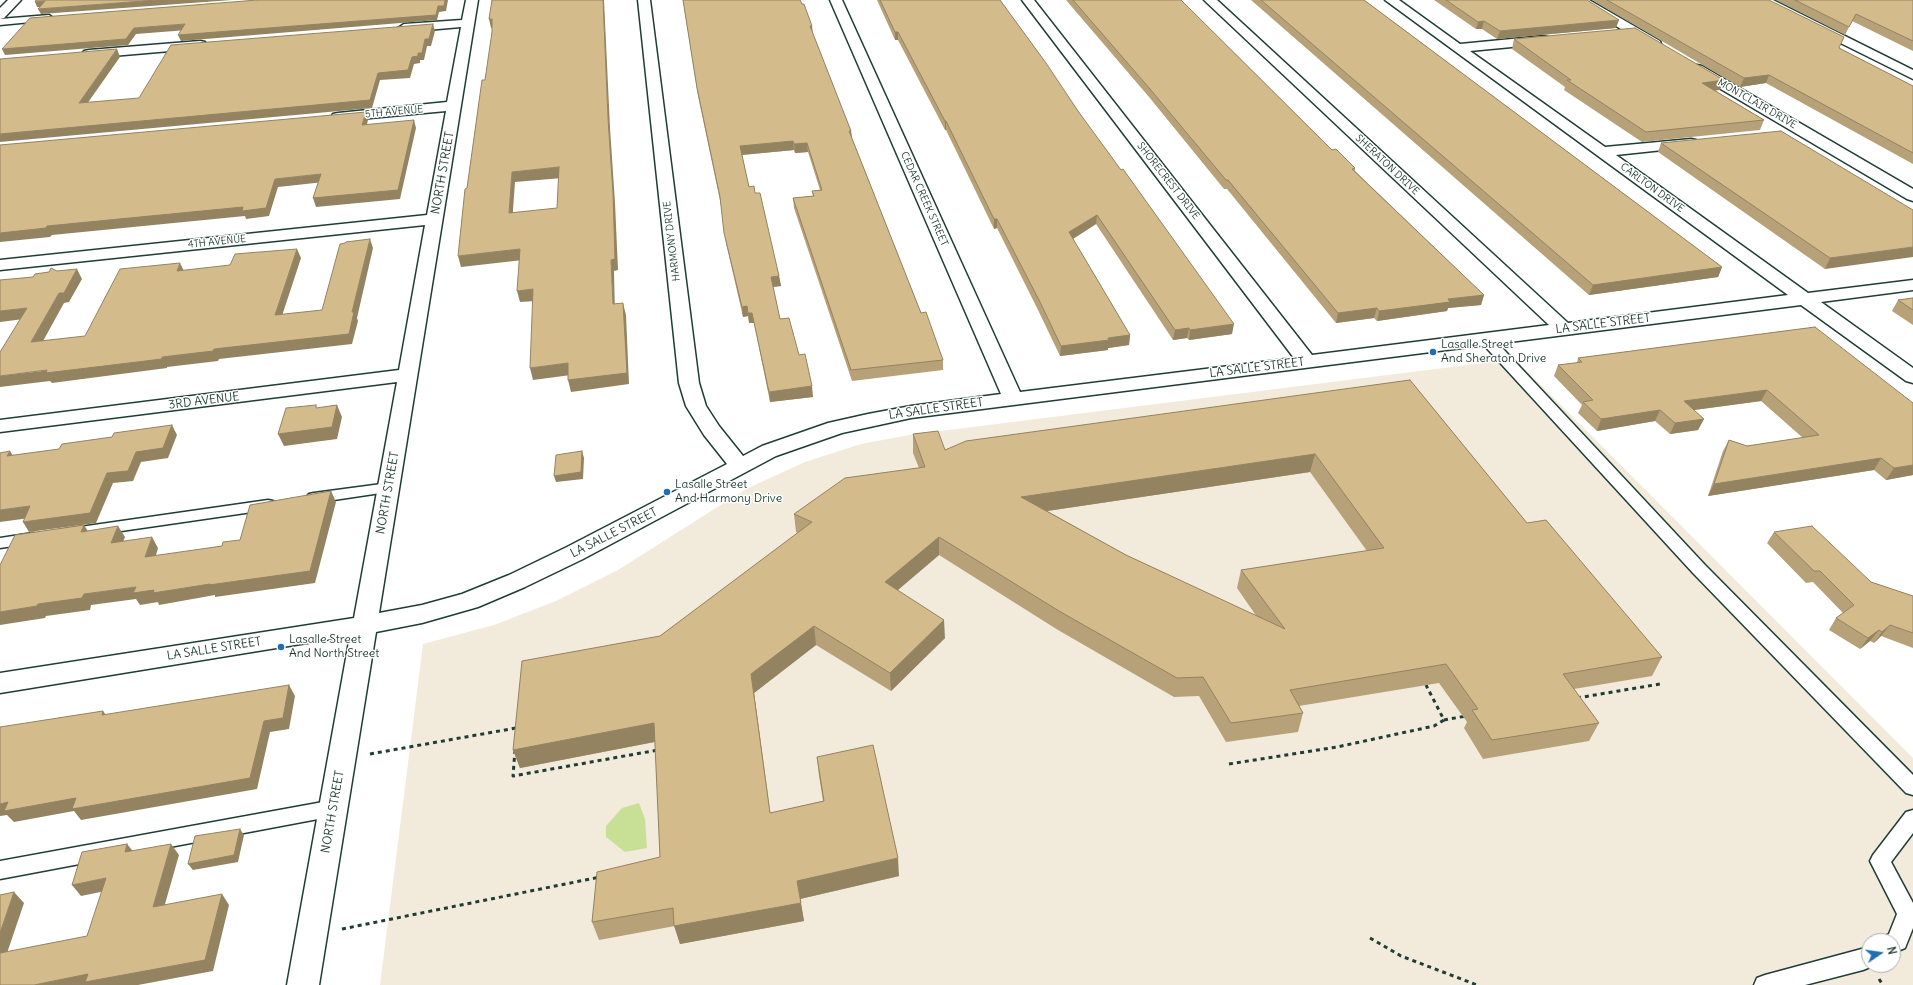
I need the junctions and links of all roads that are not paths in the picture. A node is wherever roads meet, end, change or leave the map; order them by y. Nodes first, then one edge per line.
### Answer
1 (14, 0) edge
2 (472, 0) edge
3 (644, 0) edge
4 (836, 0) edge
5 (1028, 0) edge
6 (1210, 0) edge
7 (1391, 0) edge
8 (1580, 0) edge
9 (1764, 0) edge
10 (0, 15) edge
11 (55, 18) edge
12 (0, 22) edge
13 (468, 23) junction
14 (389, 30) edge
15 (1634, 32) junction
16 (1611, 34) edge
17 (1557, 39) edge
18 (214, 44) edge
19 (1457, 48) junction
20 (1668, 52) edge
21 (79, 55) edge
22 (1689, 64) edge
23 (1913, 74) edge
24 (454, 106) junction
25 (321, 119) edge
26 (1804, 132) junction
27 (1781, 134) edge
28 (1703, 142) edge
29 (1602, 152) junction
30 (1913, 196) edge
31 (435, 219) junction
32 (0, 265) edge
33 (1913, 285) edge
34 (1805, 299) junction
35 (1564, 329) junction
36 (1486, 339) junction
37 (1307, 362) junction
38 (408, 375) junction
39 (1913, 377) edge
40 (1013, 399) junction
41 (0, 426) edge
42 (740, 466) junction
43 (389, 488) junction
44 (303, 500) edge
45 (280, 503) edge
46 (0, 543) edge
47 (365, 625) junction
48 (0, 683) edge
49 (1913, 787) edge
50 (334, 808) junction
51 (1913, 818) edge
52 (0, 870) edge
53 (1911, 914) edge
54 (1901, 933) edge
55 (1861, 961) edge
56 (303, 985) edge
57 (1765, 985) edge

1 - 10 street
2 - 13 street, NORTH STREET
3 - 42 street, HARMONY DRIVE
4 - 40 street, CEDAR CREEK STREET
5 - 37 street, SHORECREST DRIVE
6 - 35 street, SHERATON DRIVE
7 - 19 street, CARLTON DRIVE
8 - 15 street
9 - 23 street
11 - 12 lane
13 - 14 street
13 - 24 street, NORTH STREET
15 - 16 street
15 - 20 street
17 - 19 street
18 - 21 street
19 - 29 street, CARLTON DRIVE
22 - 26 street, MONTCLAIR DRIVE
24 - 25 street, 5TH AVENUE
24 - 31 street, NORTH STREET
26 - 27 street
26 - 30 street, MONTCLAIR DRIVE
28 - 29 street
29 - 34 street, CARLTON DRIVE
31 - 32 street, 4TH AVENUE
31 - 38 street, NORTH STREET
33 - 34 street, LA SALLE STREET
34 - 35 street, LA SALLE STREET
34 - 39 street, CARLTON DRIVE
35 - 36 street, LA SALLE STREET
36 - 37 street, LA SALLE STREET
36 - 49 lane
37 - 40 street, LA SALLE STREET
38 - 41 street, 3RD AVENUE
38 - 43 street, NORTH STREET
40 - 42 street, LA SALLE STREET
42 - 47 street, LA SALLE STREET
43 - 44 lane
43 - 47 street, NORTH STREET
45 - 46 lane
47 - 48 street, LA SALLE STREET
47 - 50 street, NORTH STREET
50 - 52 lane
50 - 56 street, NORTH STREET
51 - 53 lane
53 - 54 lane
55 - 57 lane

